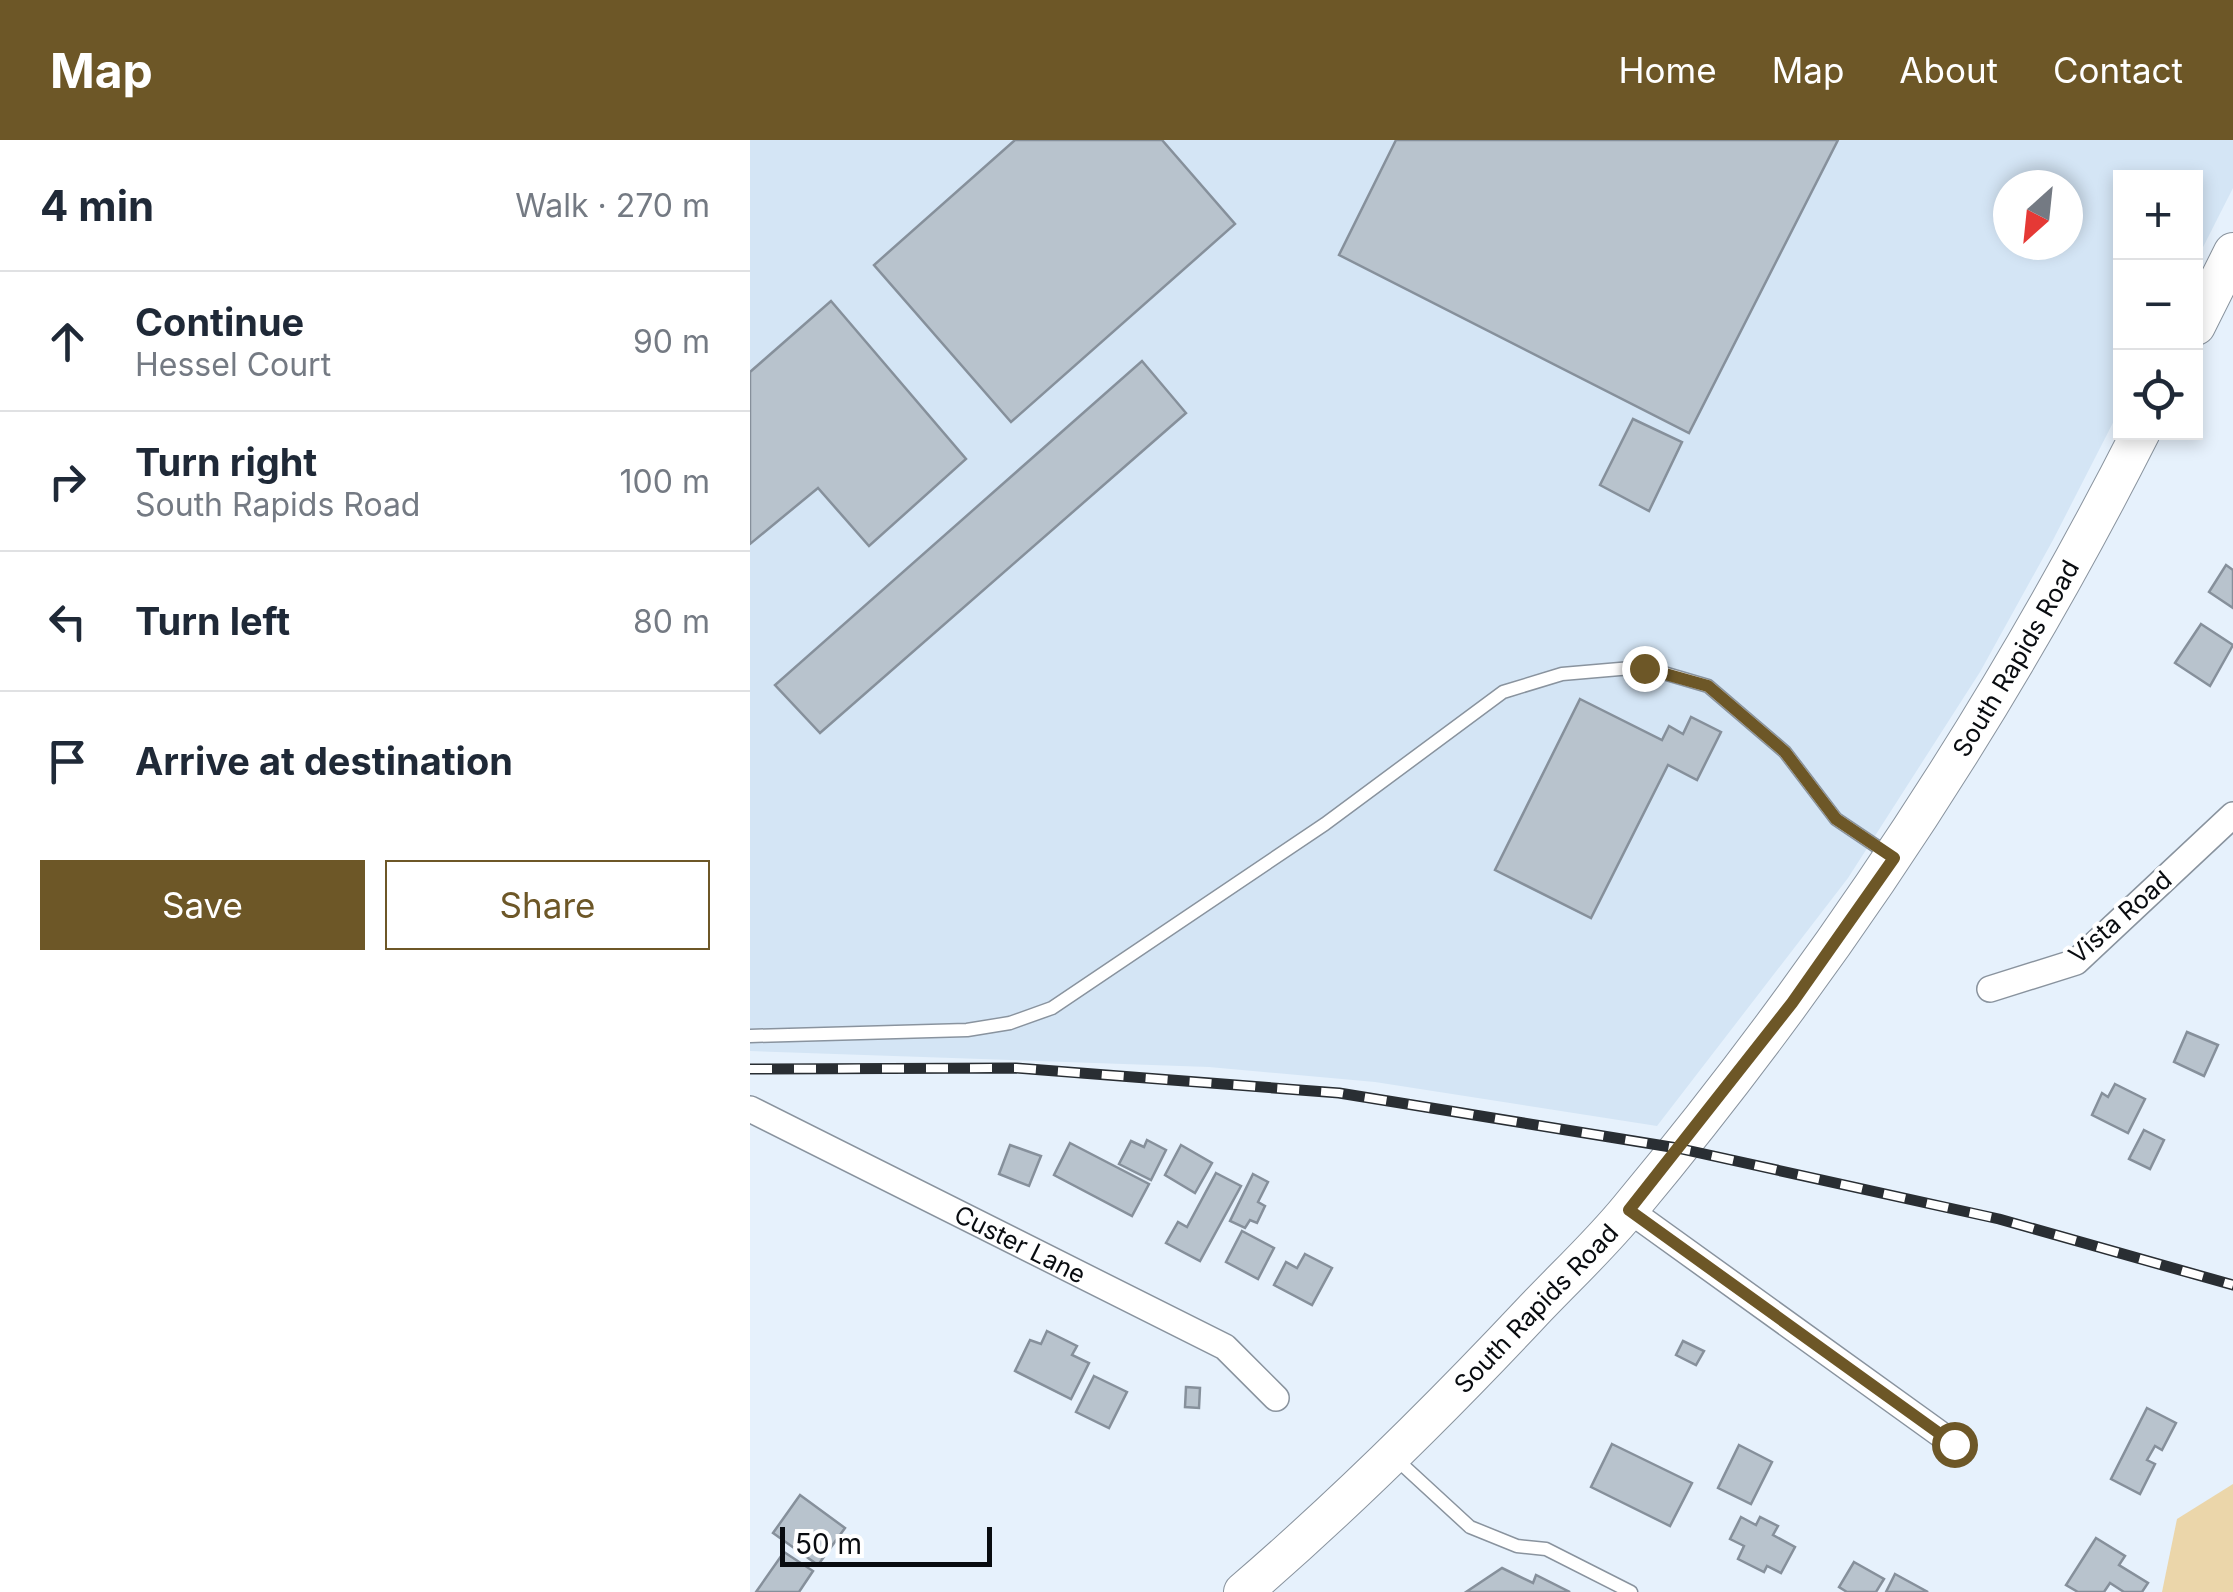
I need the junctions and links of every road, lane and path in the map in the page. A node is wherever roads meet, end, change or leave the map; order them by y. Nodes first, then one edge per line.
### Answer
1 (2233, 252) edge
2 (2203, 312) edge
3 (2137, 440) edge
4 (2233, 815) edge
5 (1894, 858) junction
6 (1990, 989) dead end
7 (750, 1036) edge
8 (750, 1109) edge
9 (1629, 1210) junction
10 (1276, 1398) dead end
11 (1954, 1444) dead end
12 (1393, 1456) junction
13 (1244, 1592) edge
14 (1631, 1592) edge

1 - 2 main road
3 - 5 main road, South Rapids Road
4 - 6 street, Vista Road
5 - 7 lane
5 - 9 main road, South Rapids Road
8 - 10 street, Custer Lane
9 - 11 street
9 - 12 main road, South Rapids Road
12 - 13 main road, South Rapids Road
12 - 14 lane

